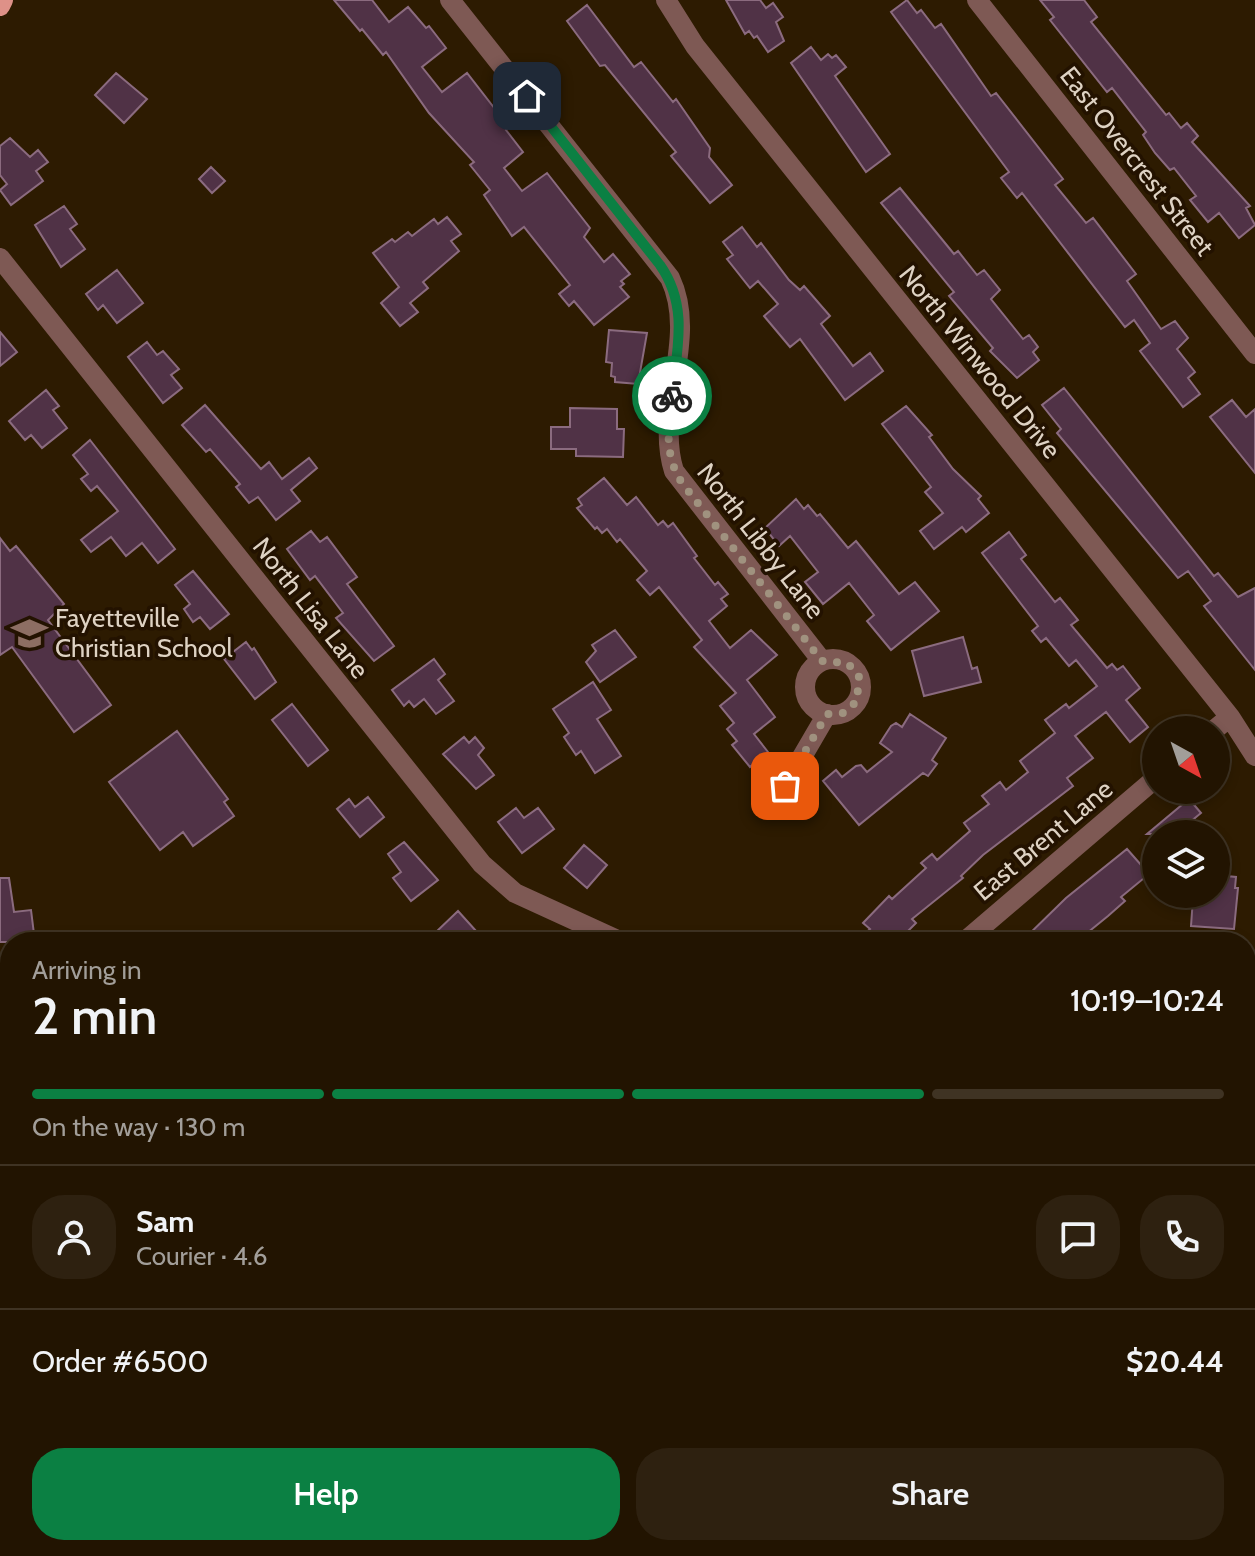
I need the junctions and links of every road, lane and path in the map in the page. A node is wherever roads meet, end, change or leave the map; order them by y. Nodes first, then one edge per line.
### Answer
1 (3, 0) edge
2 (450, 0) edge
3 (666, 0) edge
4 (977, 0) edge
5 (0, 6) edge
6 (0, 258) edge
7 (1255, 354) edge
8 (822, 661) junction
9 (827, 714) junction
10 (1216, 716) edge
11 (1230, 732) edge
12 (1255, 756) edge
13 (1142, 790) edge
14 (774, 805) dead end
15 (600, 932) edge
16 (976, 932) edge

1 - 5 main road
2 - 8 street, North Libby Lane
3 - 10 street, North Winwood Drive
4 - 7 street, East Overcrest Street
6 - 15 street, North Lisa Lane
8 - 9 street
8 - 9 street, North Libby Lane
9 - 14 street, North Libby Lane
11 - 12 street, North Winwood Drive
13 - 16 street, East Brent Lane

